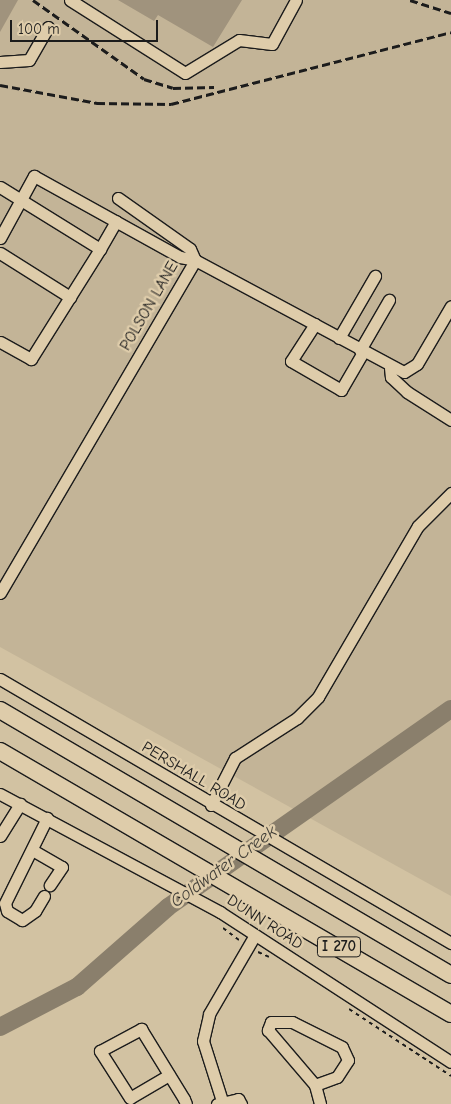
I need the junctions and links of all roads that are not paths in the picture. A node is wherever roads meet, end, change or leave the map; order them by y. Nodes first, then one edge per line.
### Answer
1 (70, 0) edge
2 (296, 0) edge
3 (48, 27) dead end
4 (0, 62) edge
5 (0, 187) edge
6 (118, 198) dead end
7 (19, 202) junction
8 (116, 222) junction
9 (0, 238) edge
10 (100, 249) junction
11 (0, 253) edge
12 (195, 260) junction
13 (375, 276) dead end
14 (70, 297) junction
15 (389, 300) dead end
16 (451, 306) edge
17 (315, 324) junction
18 (339, 338) junction
19 (0, 342) edge
20 (362, 351) junction
21 (390, 368) junction
22 (451, 420) edge
23 (451, 493) edge
24 (0, 593) edge
25 (0, 679) edge
26 (0, 710) edge
27 (0, 750) edge
28 (0, 794) edge
29 (20, 804) junction
30 (211, 805) junction
31 (47, 818) junction
32 (0, 836) edge
33 (34, 850) junction
34 (50, 885) dead end
35 (44, 896) dead end
36 (255, 935) junction
37 (451, 943) edge
38 (451, 975) edge
39 (451, 1014) edge
40 (451, 1062) edge
41 (169, 1075) junction
42 (315, 1086) junction
43 (221, 1103) edge
44 (186, 1104) edge
45 (241, 1104) edge
46 (320, 1104) edge

1 - 2 street
3 - 4 street
5 - 7 street
6 - 12 street
7 - 8 street
7 - 9 street
7 - 10 street
8 - 10 street
8 - 12 street
10 - 14 street
11 - 14 street
12 - 17 street, POLSON LANE
12 - 24 street, POLSON LANE
13 - 18 street
14 - 19 street
15 - 20 street
16 - 21 street
17 - 18 street, POLSON LANE
17 - 20 street
18 - 20 street, POLSON LANE
20 - 21 street, POLSON LANE
21 - 22 street
23 - 30 street
25 - 30 street, PERSHALL ROAD
26 - 38 highway, I 270
27 - 39 highway, I 270
28 - 29 street, DUNN ROAD
29 - 31 street, DUNN ROAD
29 - 32 street
30 - 37 street, PERSHALL ROAD
31 - 33 street
31 - 36 street, DUNN ROAD
33 - 34 street
33 - 35 street
36 - 40 street, DUNN ROAD
36 - 43 street
41 - 41 street
41 - 44 street
42 - 42 street
42 - 46 street
43 - 45 street

